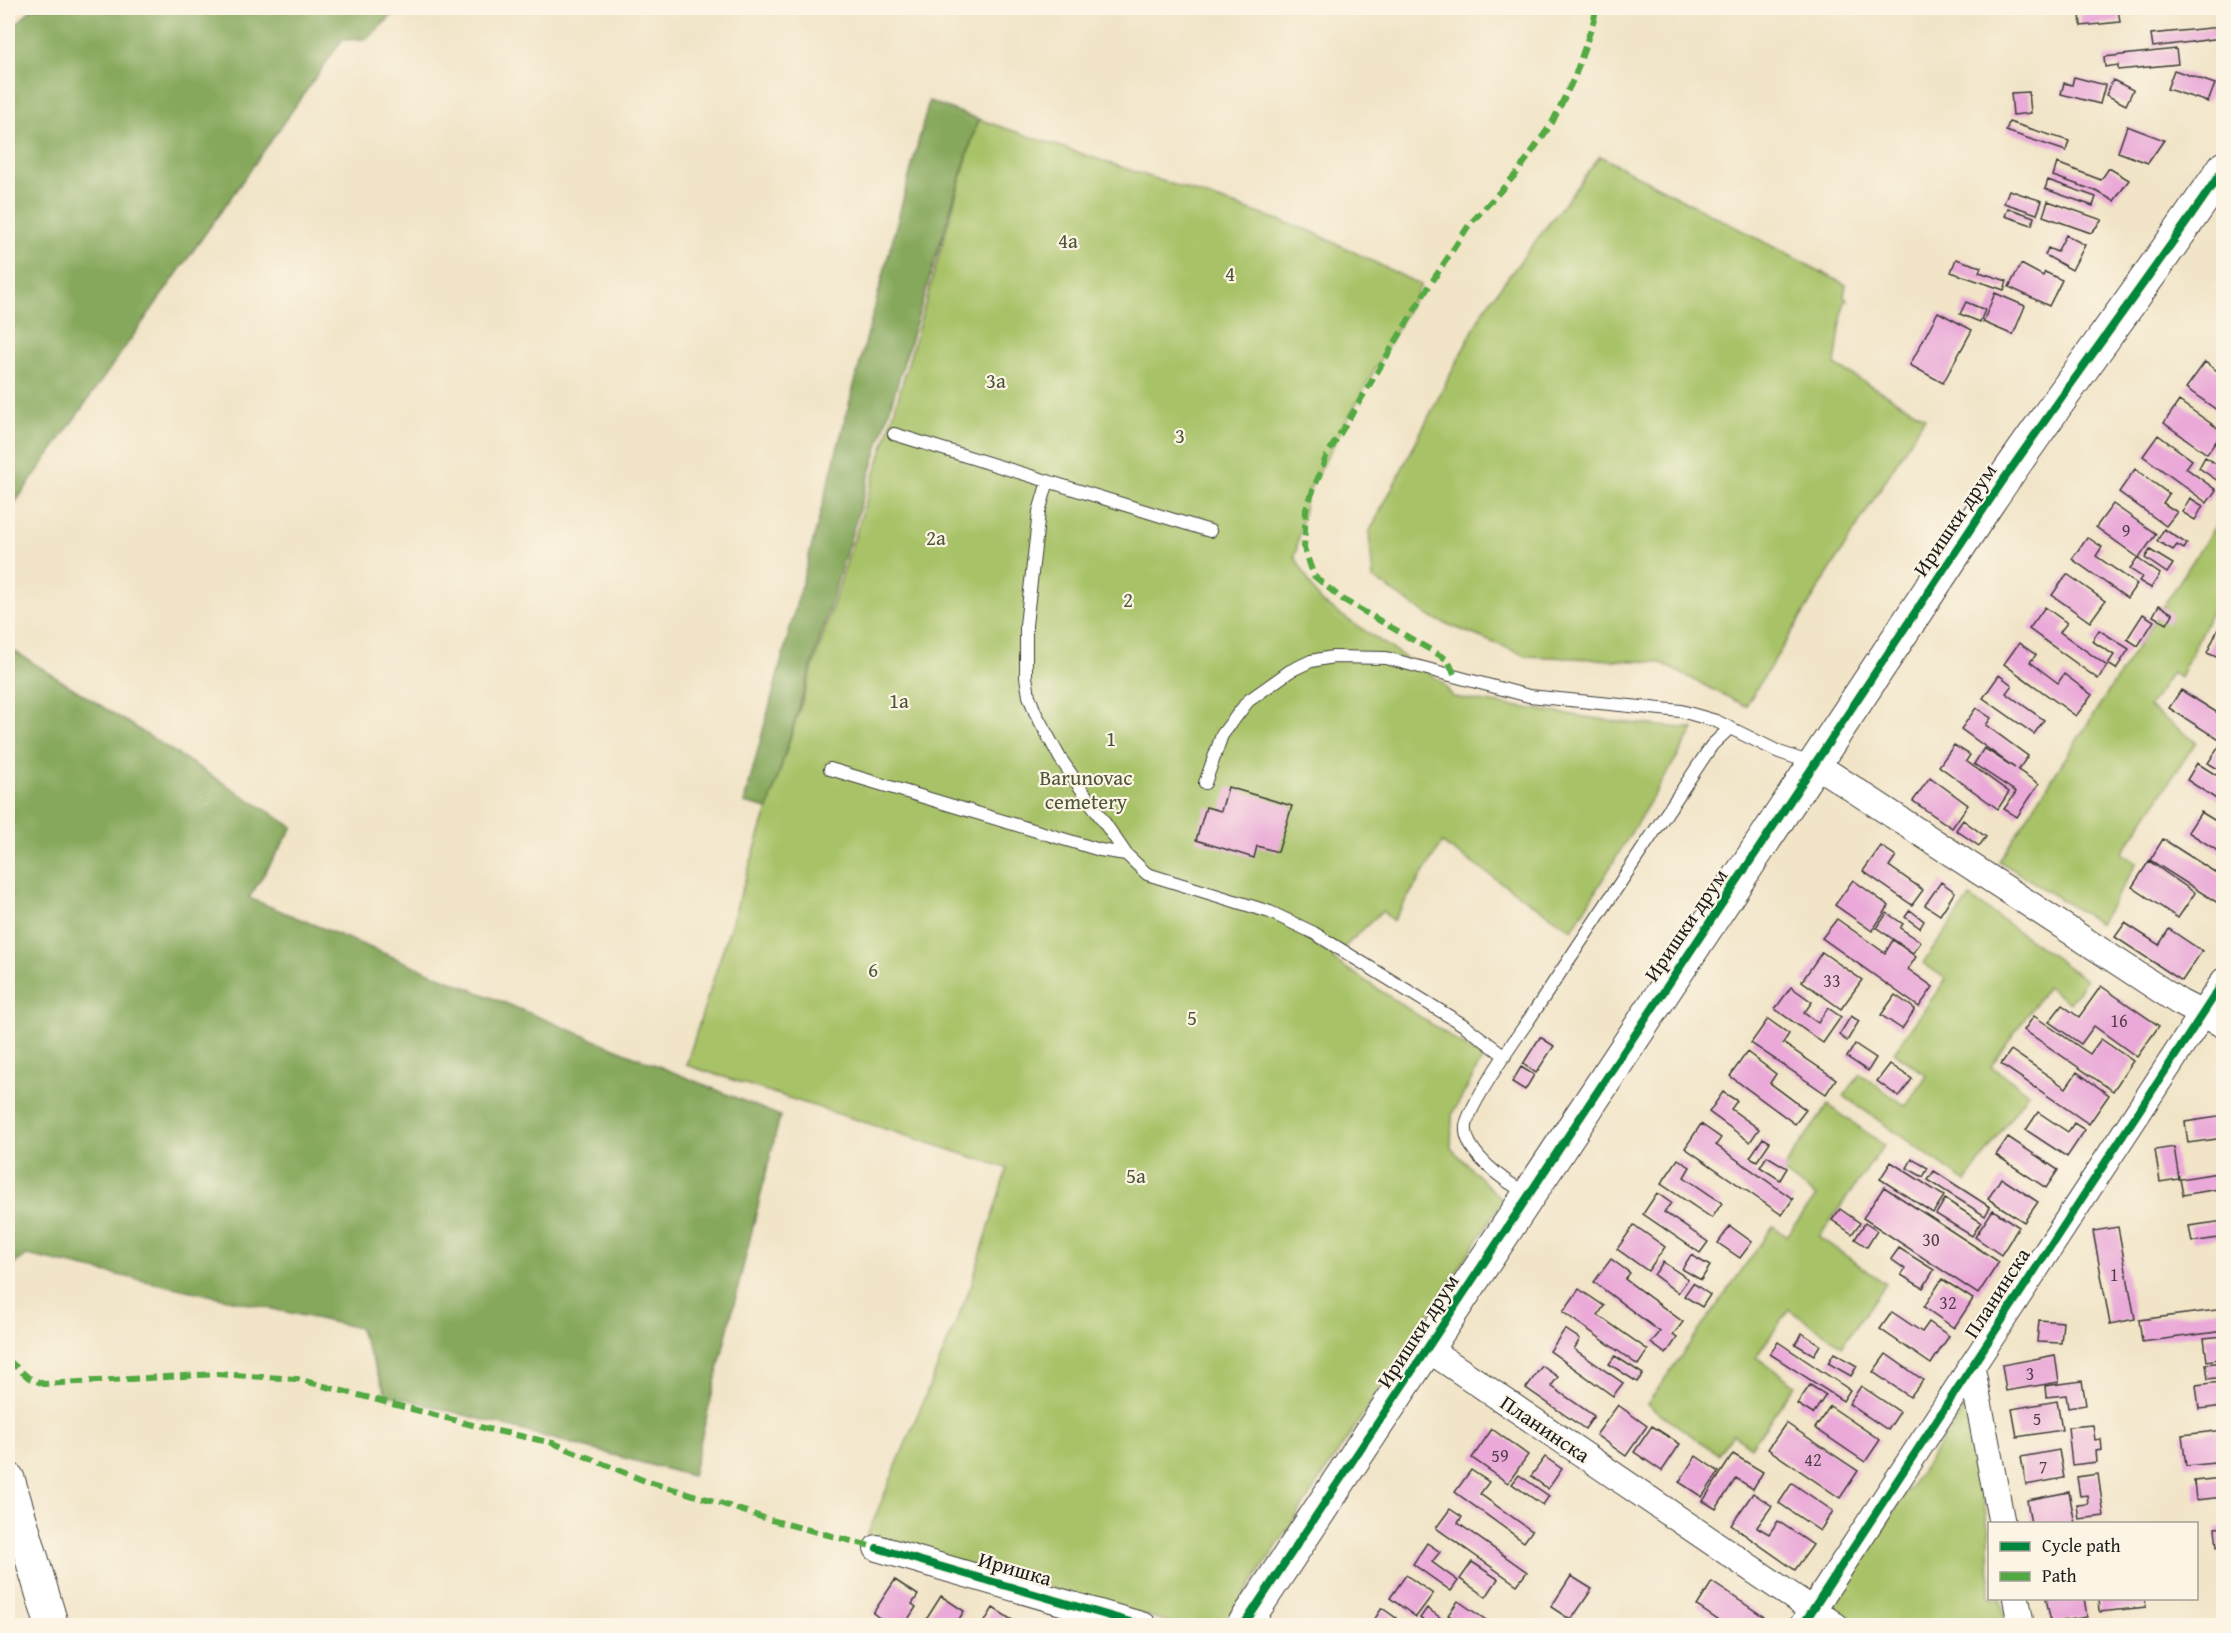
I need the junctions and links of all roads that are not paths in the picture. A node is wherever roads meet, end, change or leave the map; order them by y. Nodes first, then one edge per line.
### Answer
1 (2223, 168) edge
2 (894, 434) dead end
3 (1048, 481) junction
4 (1210, 531) dead end
5 (1730, 728) junction
6 (1815, 764) junction
7 (830, 769) dead end
8 (1205, 783) dead end
9 (1126, 854) junction
10 (2223, 981) edge
11 (2213, 1019) edge
12 (1504, 1056) junction
13 (1528, 1193) junction
14 (1428, 1349) junction
15 (1969, 1369) junction
16 (8, 1479) edge
17 (2002, 1522) edge
18 (877, 1548) dead end
19 (2016, 1600) edge
20 (1807, 1618) edge
21 (52, 1626) edge
22 (1144, 1626) edge
23 (1243, 1626) edge
24 (1836, 1626) edge
25 (2021, 1626) edge

1 - 6 street, Иришки друм
2 - 3 lane
3 - 4 lane
3 - 9 lane
5 - 6 lane
5 - 8 lane
5 - 12 lane
6 - 11 street
6 - 13 street, Иришки друм
7 - 9 lane
9 - 12 lane
10 - 11 street, Планинска
11 - 15 street, Планинска
12 - 13 lane
13 - 14 street, Иришки друм
14 - 20 street, Планинска
14 - 23 street, Иришки друм
15 - 17 street, Планинска
15 - 20 street, Планинска
16 - 21 street
18 - 22 street, Иришка
19 - 25 street
20 - 24 street, Планинска

